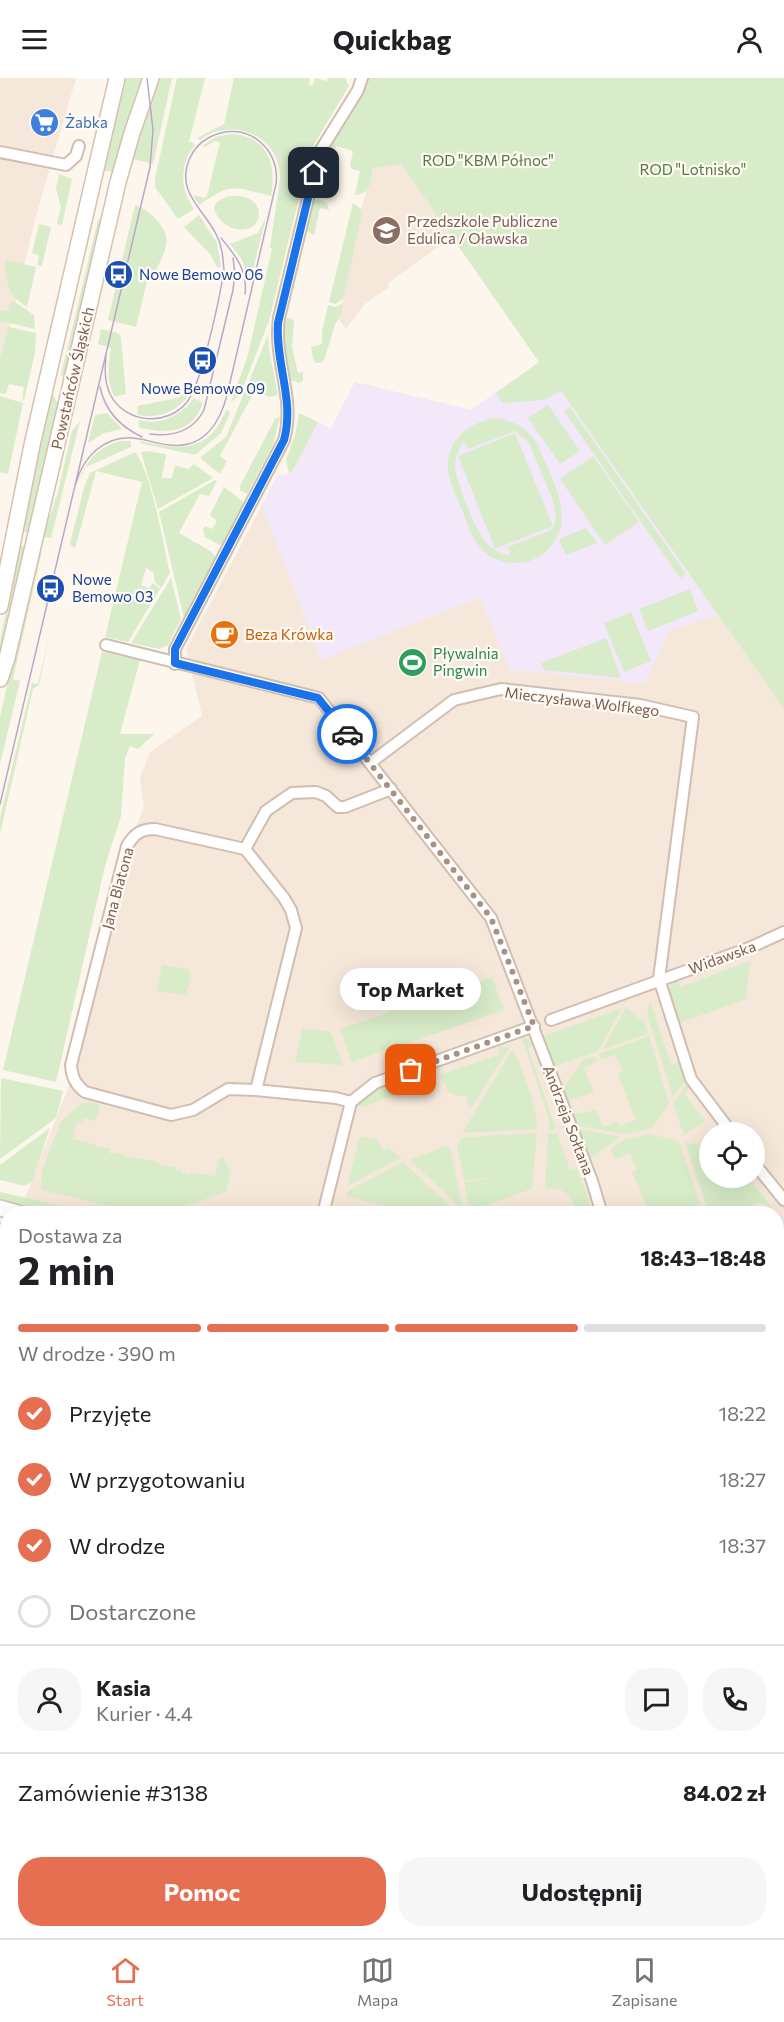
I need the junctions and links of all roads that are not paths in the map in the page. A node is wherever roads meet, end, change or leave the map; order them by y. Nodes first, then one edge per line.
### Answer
1 (117, 78) edge
2 (151, 78) edge
3 (362, 78) edge
4 (79, 146) dead end
5 (0, 152) edge
6 (0, 606) edge
7 (106, 645) dead end
8 (175, 663) junction
9 (0, 679) edge
10 (370, 763) junction
11 (391, 789) junction
12 (245, 849) junction
13 (784, 932) edge
14 (659, 979) junction
15 (551, 1020) dead end
16 (534, 1026) junction
17 (256, 1090) junction
18 (351, 1102) junction
19 (723, 1122) edge
20 (765, 1177) edge
21 (784, 1200) edge
22 (325, 1206) edge
23 (600, 1206) edge

1 - 6 main road, Powstańców Śląskich
2 - 9 main road, Powstańców Śląskich
3 - 8 street
4 - 5 street
7 - 8 street
8 - 10 street
10 - 11 street
10 - 14 street, Mieczysława Wolfkego
11 - 12 street
11 - 16 street
12 - 17 street
12 - 17 street, Jana Blatona
13 - 14 street, Widawska
14 - 15 street
14 - 19 street, Mieczysława Wolfkego
16 - 18 street
16 - 23 street, Andrzeja Sołtana
17 - 18 street, Jana Blatona
18 - 22 street
20 - 21 street

